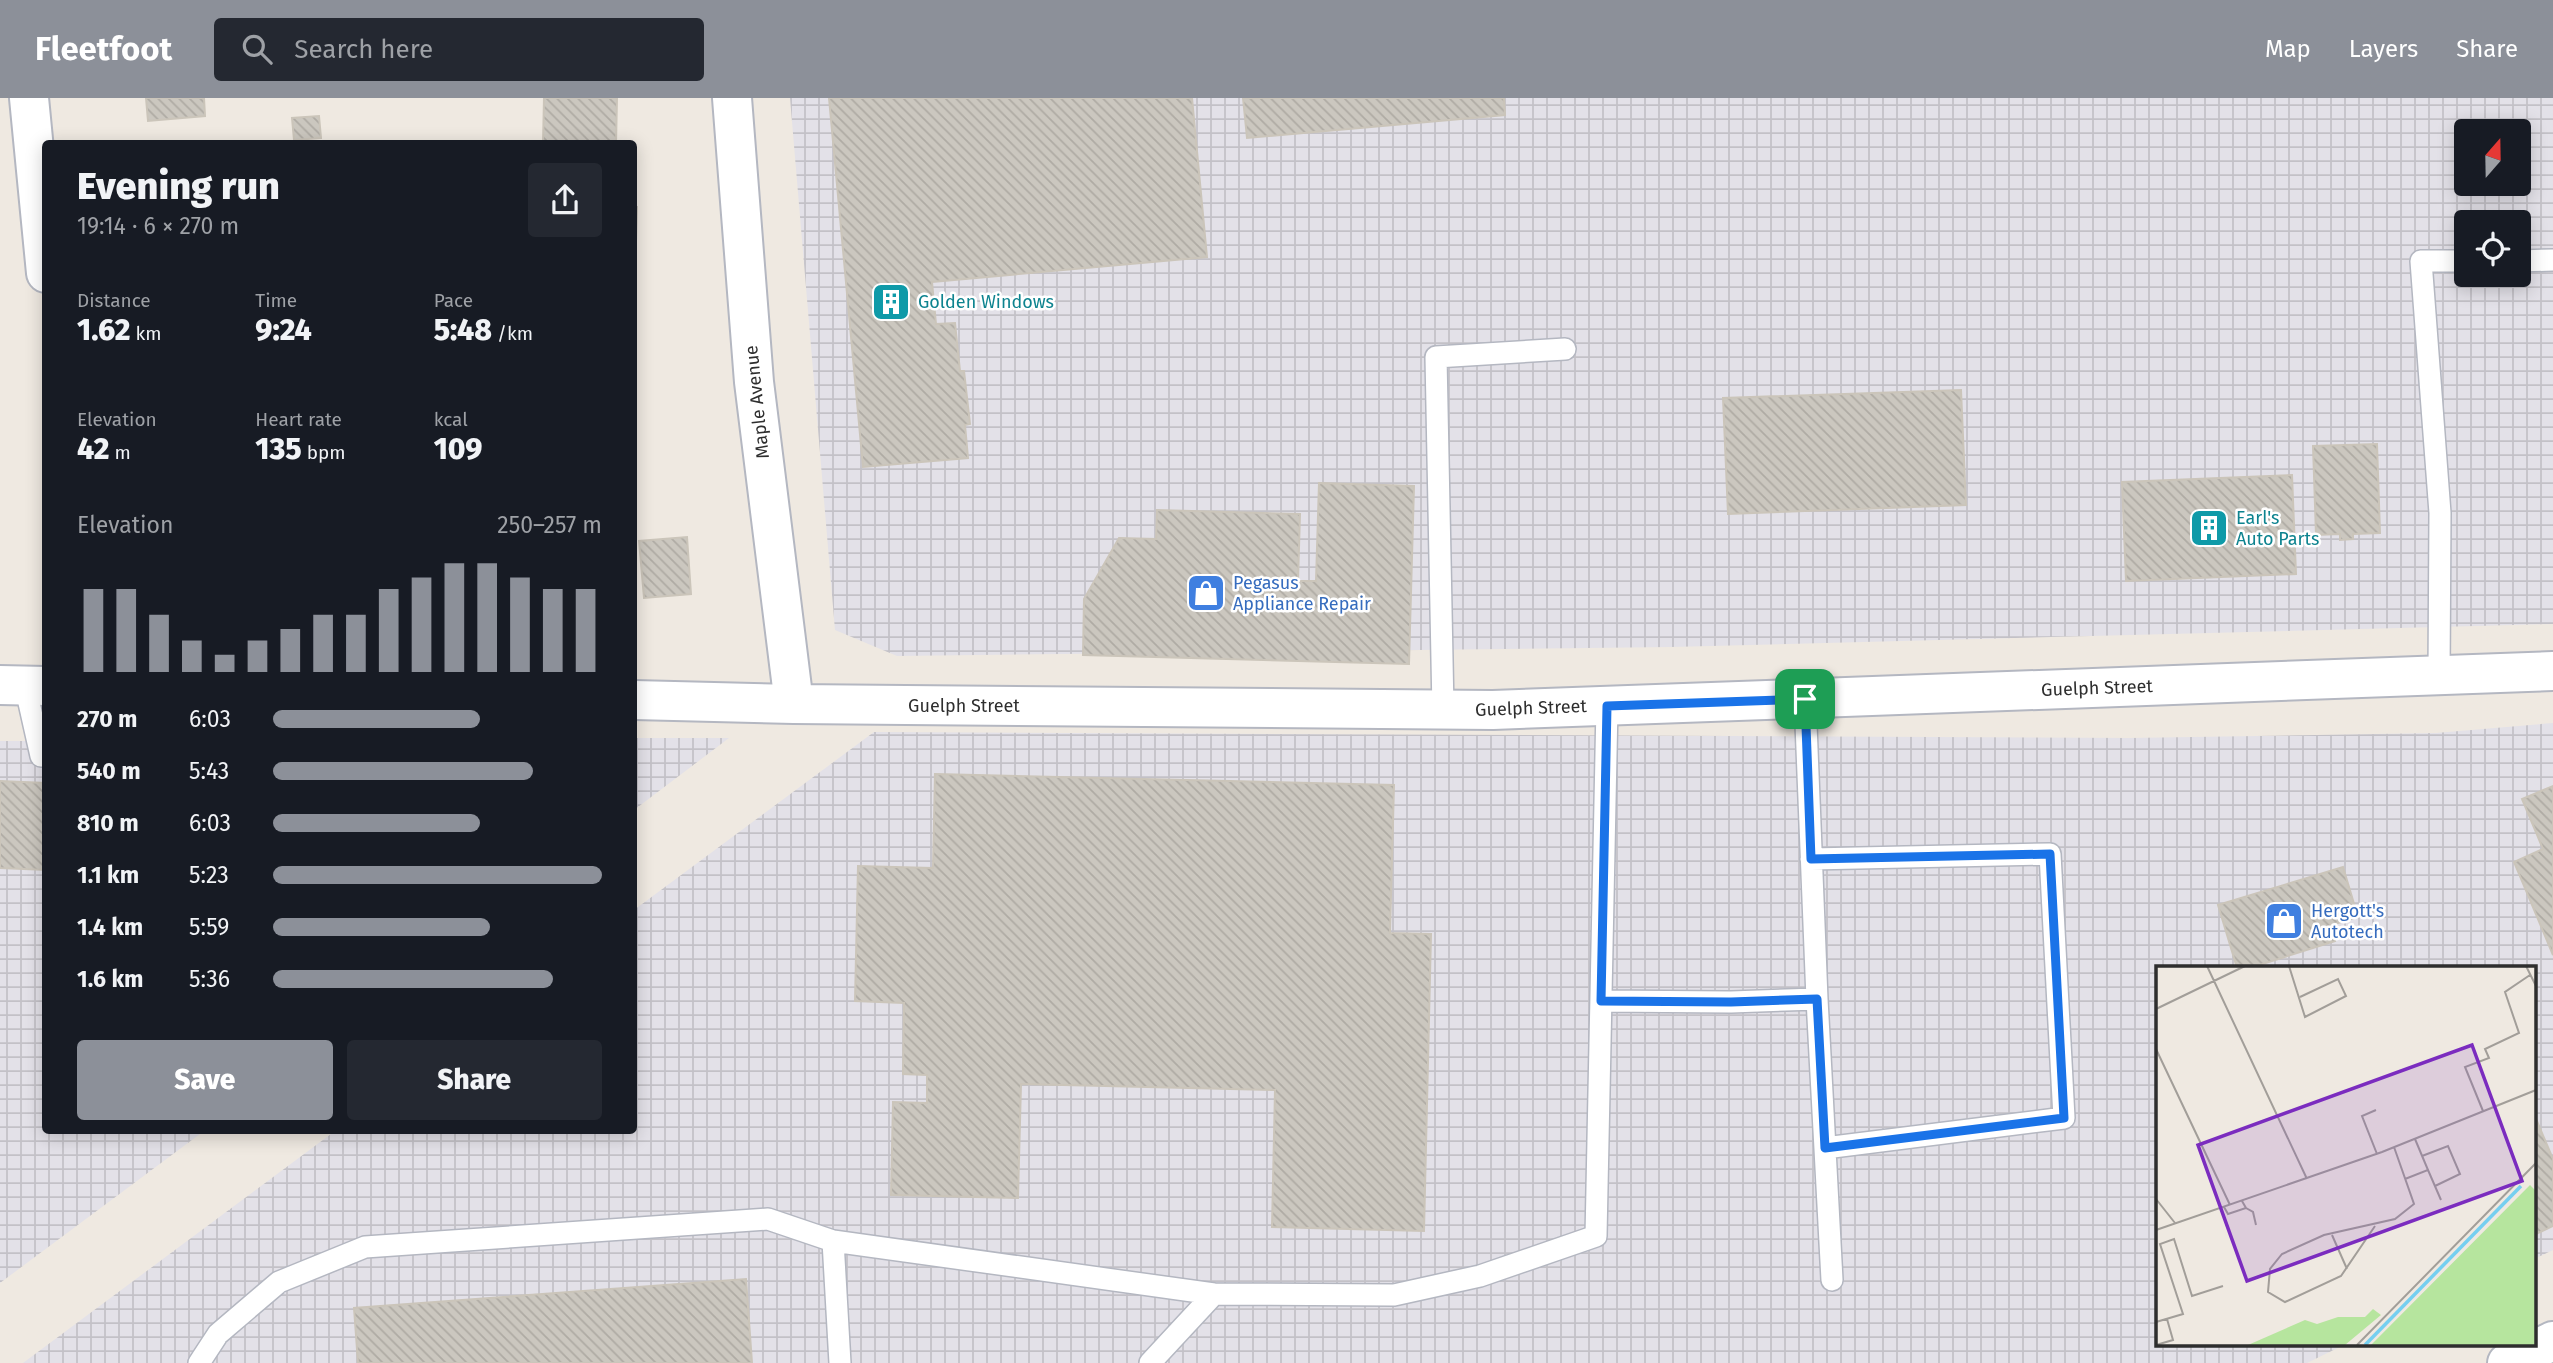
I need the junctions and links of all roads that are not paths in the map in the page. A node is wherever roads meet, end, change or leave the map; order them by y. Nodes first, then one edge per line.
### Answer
1 (29, 98) edge
2 (732, 98) edge
3 (42, 232) edge
4 (2553, 260) edge
5 (2454, 261) edge
6 (2531, 261) edge
7 (1565, 349) dead end
8 (2553, 671) edge
9 (2439, 675) junction
10 (24, 685) edge
11 (1805, 699) junction
12 (637, 700) edge
13 (794, 704) junction
14 (1607, 706) junction
15 (1443, 710) junction
16 (42, 756) edge
17 (1811, 859) junction
18 (1817, 999) junction
19 (1601, 1001) junction
20 (1825, 1148) junction
21 (833, 1241) junction
22 (1832, 1280) dead end
23 (1214, 1294) junction
24 (2553, 1341) edge
25 (199, 1363) edge
26 (840, 1363) edge
27 (1150, 1363) edge
28 (2507, 1363) edge

1 - 3 street
2 - 13 street, Maple Avenue
4 - 6 lane
5 - 9 lane
7 - 15 lane
8 - 9 street, Guelph Street
9 - 11 street, Guelph Street
10 - 16 lane
11 - 14 street, Guelph Street
11 - 17 lane
12 - 13 street, Guelph Street
13 - 15 street, Guelph Street
14 - 15 street, Guelph Street
14 - 19 lane
17 - 18 lane
17 - 20 lane
18 - 19 lane
18 - 20 lane
19 - 23 lane
20 - 22 lane
21 - 23 lane
21 - 25 lane
21 - 26 lane
23 - 27 lane
24 - 28 street

